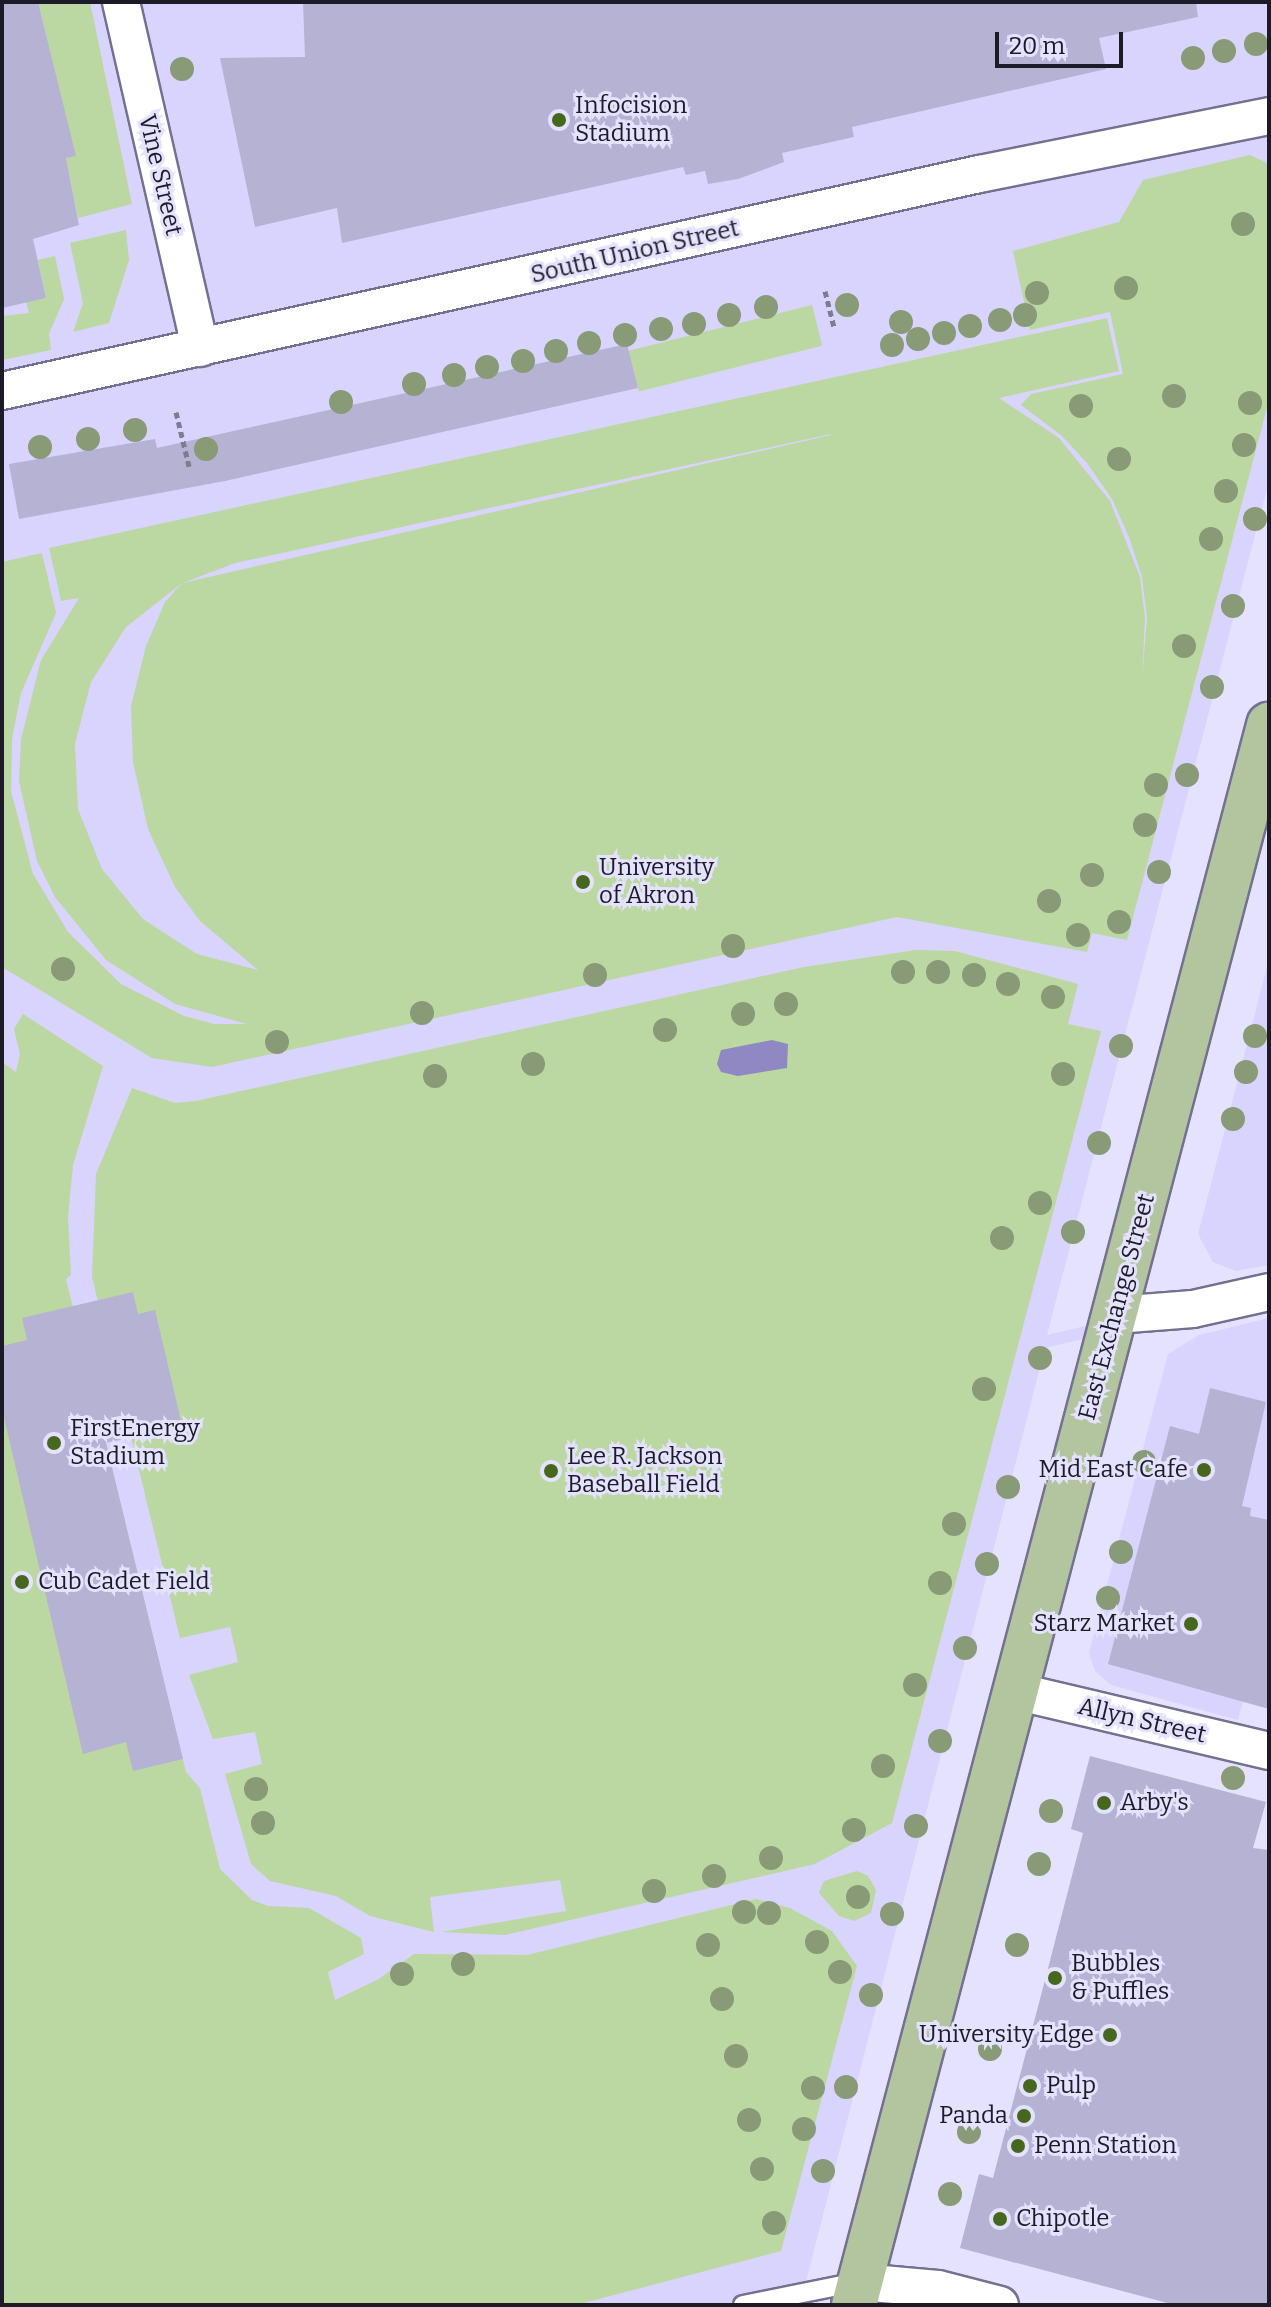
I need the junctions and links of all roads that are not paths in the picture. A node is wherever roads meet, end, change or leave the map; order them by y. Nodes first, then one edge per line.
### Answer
1 (121, 2) edge
2 (1269, 116) edge
3 (200, 348) junction
4 (2, 391) edge
5 (1269, 725) edge
6 (1262, 783) edge
7 (1269, 1292) edge
8 (1116, 1315) junction
9 (1015, 1691) junction
10 (1269, 1751) edge
11 (857, 2294) edge
12 (743, 2305) edge
13 (1000, 2305) edge

1 - 3 street, Vine Street
2 - 3 street, South Union Street
3 - 4 street, South Union Street
5 - 6 main road, East Exchange Street
6 - 8 main road, East Exchange Street
7 - 8 street
8 - 9 main road, East Exchange Street
9 - 10 street, Allyn Street
9 - 11 main road, East Exchange Street
11 - 12 lane
11 - 13 street

